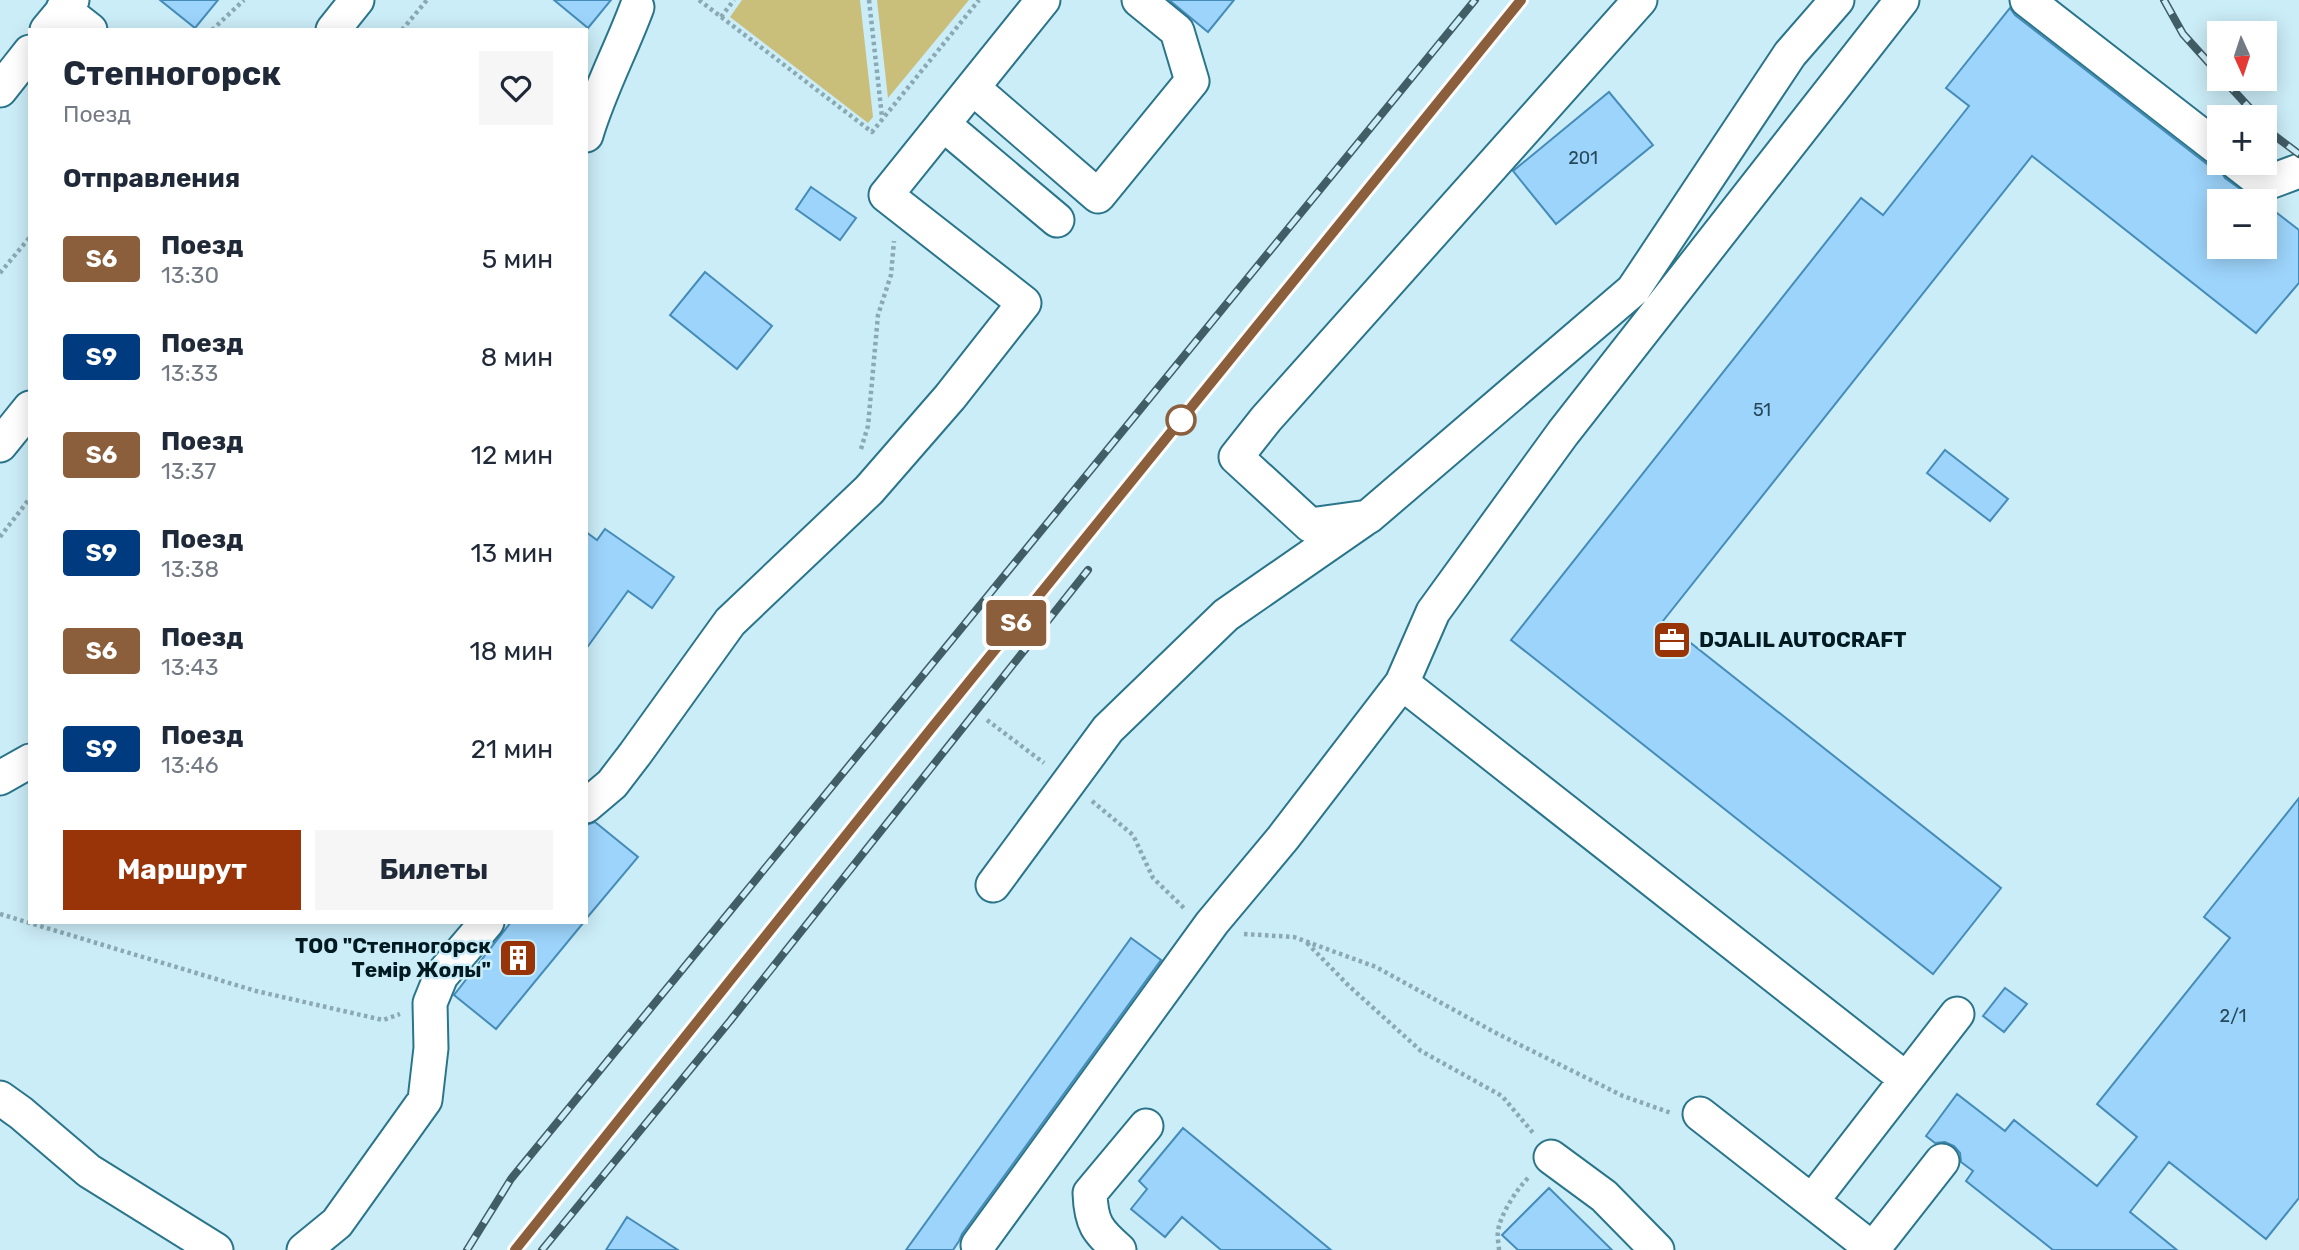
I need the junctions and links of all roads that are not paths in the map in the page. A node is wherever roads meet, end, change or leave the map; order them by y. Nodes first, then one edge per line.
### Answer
1 (357, 0) edge
2 (1044, 0) edge
3 (1139, 0) edge
4 (1640, 0) edge
5 (1837, 0) edge
6 (1902, 0) edge
7 (2027, 0) edge
8 (637, 7) dead end
9 (61, 13) edge
10 (87, 28) edge
11 (335, 28) edge
12 (28, 55) edge
13 (973, 88) junction
14 (0, 90) edge
15 (943, 124) junction
16 (588, 128) edge
17 (2207, 140) edge
18 (2299, 171) edge
19 (2252, 175) edge
20 (1057, 220) dead end
21 (28, 410) edge
22 (0, 445) edge
23 (1368, 517) junction
24 (1402, 683) junction
25 (28, 762) edge
26 (0, 778) edge
27 (588, 804) edge
28 (993, 885) dead end
29 (485, 924) edge
30 (1957, 1014) dead end
31 (1906, 1079) junction
32 (0, 1098) edge
33 (1700, 1114) road end
34 (1146, 1126) dead end
35 (1551, 1157) road end
36 (1942, 1161) dead end
37 (1812, 1201) junction
38 (978, 1245) dead end
39 (216, 1250) edge
40 (304, 1250) edge
41 (1119, 1250) edge
42 (1657, 1250) edge
43 (1873, 1250) edge

1 - 11 street
2 - 13 street
3 - 13 street
4 - 23 street
5 - 23 street
6 - 24 street
7 - 17 street
8 - 16 street
9 - 10 street
12 - 14 street
13 - 15 street
15 - 20 street
15 - 27 street
18 - 19 street
21 - 22 street
23 - 28 street
24 - 31 street
24 - 38 street
25 - 26 street
29 - 40 street
30 - 31 street
31 - 37 street
32 - 39 street
33 - 37 street
34 - 41 street
35 - 42 street
36 - 43 street
37 - 43 street

